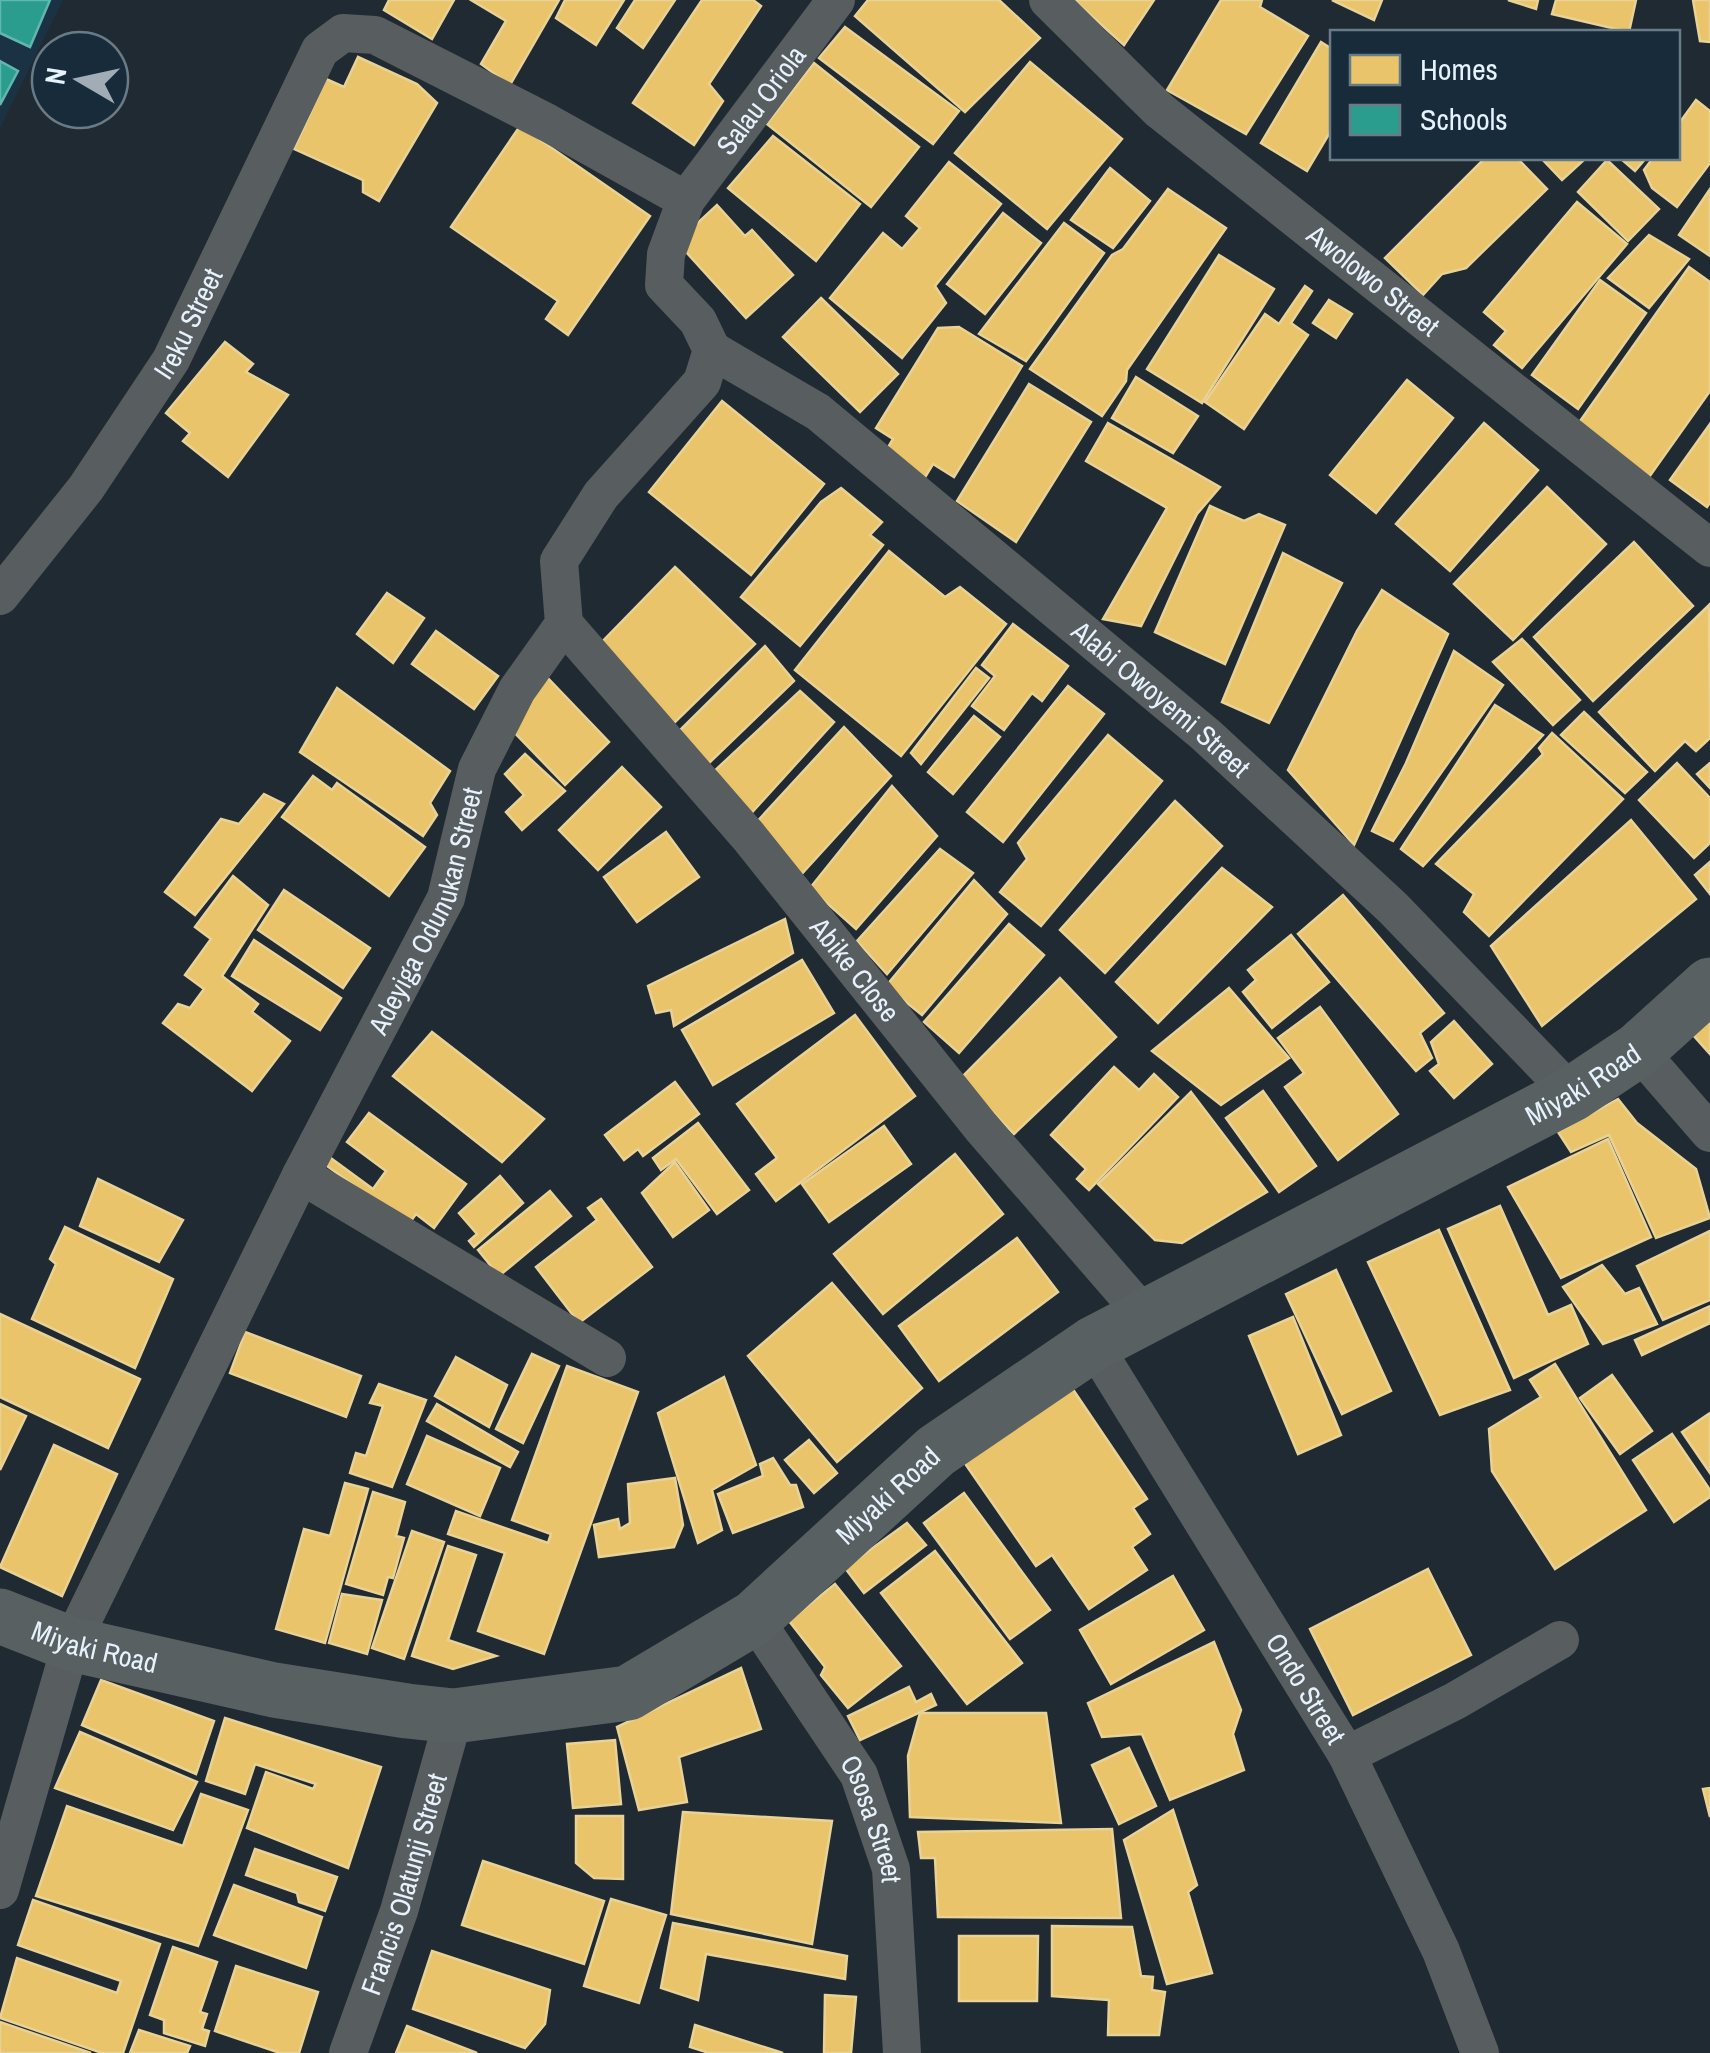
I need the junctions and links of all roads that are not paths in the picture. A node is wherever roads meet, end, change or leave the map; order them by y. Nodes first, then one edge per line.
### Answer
1 (836, 0) edge
2 (1048, 0) edge
3 (686, 200) junction
4 (712, 350) junction
5 (1710, 548) edge
6 (0, 596) edge
7 (564, 624) junction
8 (1710, 985) edge
9 (1638, 1050) junction
10 (1572, 1094) junction
11 (1710, 1134) edge
12 (301, 1176) junction
13 (1145, 1316) junction
14 (1093, 1344) junction
15 (608, 1358) dead end
16 (0, 1616) edge
17 (754, 1618) junction
18 (1560, 1640) dead end
19 (71, 1644) junction
20 (454, 1716) junction
21 (1347, 1756) junction
22 (0, 1890) edge
23 (348, 2053) edge
24 (902, 2053) edge
25 (1480, 2053) edge

1 - 3 street, Salau Oriola
2 - 5 street, Awolowo Street
3 - 4 street
3 - 6 street, Ireku Street
4 - 7 street
4 - 10 street, Alabi Owoyemi Street
7 - 12 street, Adeyiga Odunukan Street
7 - 13 street, Abike Close
8 - 9 street, Miyaki Road
9 - 10 street, Miyaki Road
9 - 11 street
10 - 13 street, Miyaki Road
12 - 15 street
12 - 19 street, Adeyiga Odunukan Street
13 - 14 street, Miyaki Road
14 - 17 street, Miyaki Road
14 - 21 street, Ondo Street
16 - 19 street, Miyaki Road
17 - 20 street, Miyaki Road
17 - 24 street, Ososa Street
18 - 21 street
19 - 20 street, Miyaki Road
19 - 22 street, Adeyiga Odunukan Street
20 - 23 street, Francis Olatunji Street
21 - 25 street, Ondo Street

